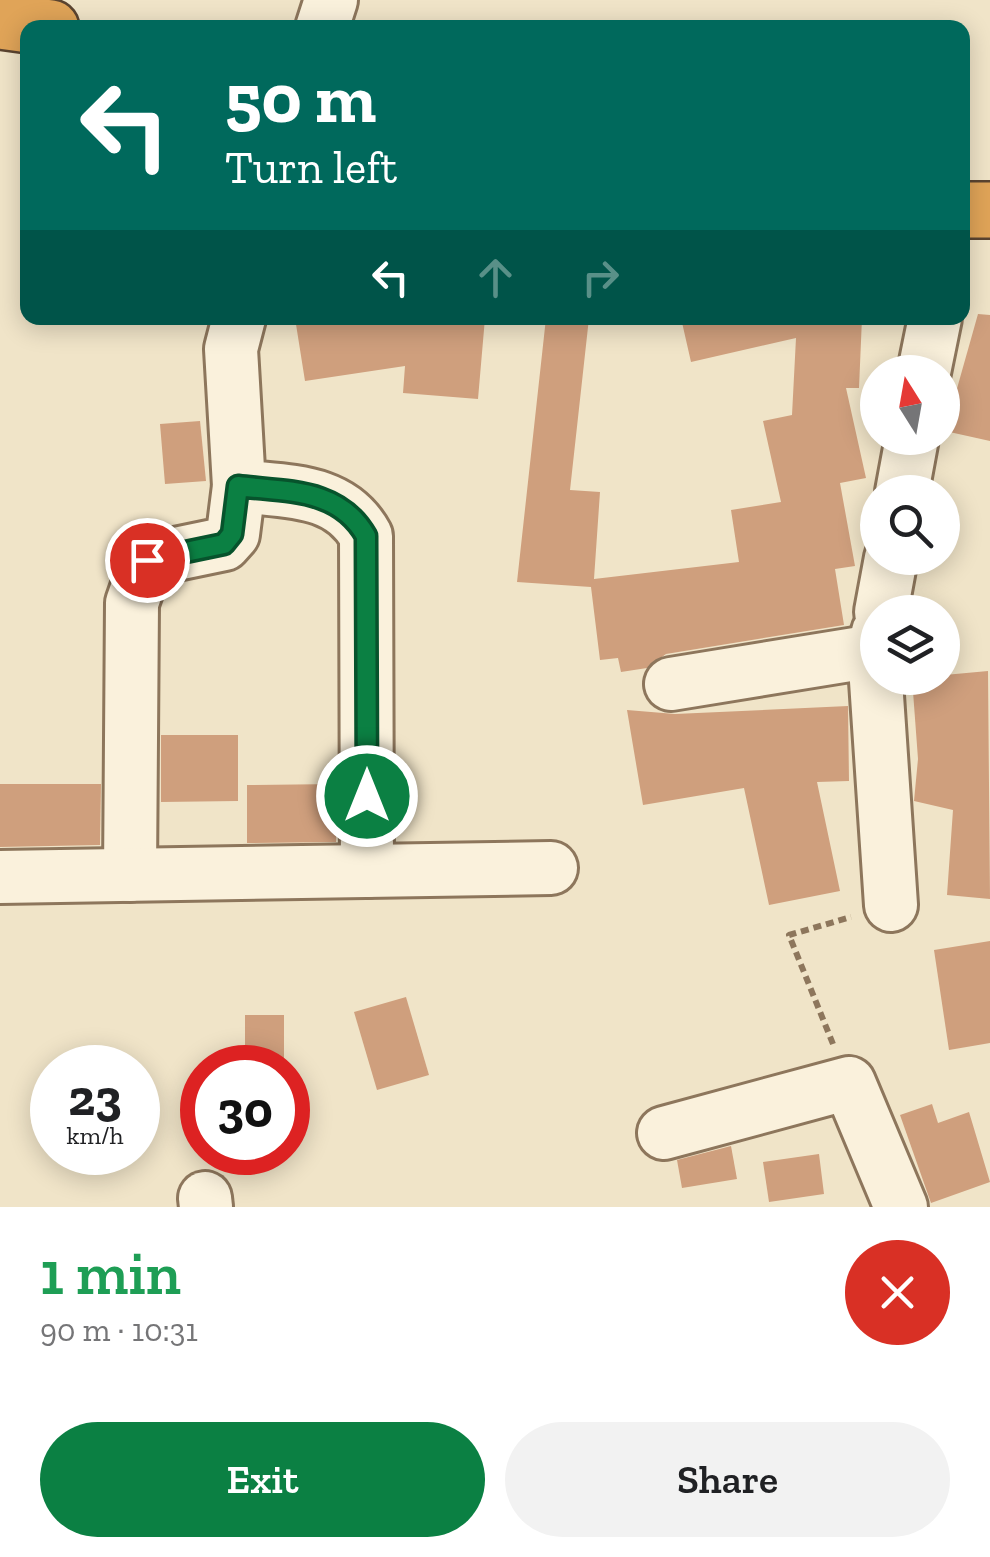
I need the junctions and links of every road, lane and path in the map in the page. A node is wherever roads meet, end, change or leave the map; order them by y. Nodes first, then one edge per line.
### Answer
1 (237, 325) edge
2 (934, 325) edge
3 (927, 355) edge
4 (238, 486) junction
5 (860, 636) edge
6 (670, 684) dead end
7 (881, 695) edge
8 (551, 868) dead end
9 (367, 871) junction
10 (130, 875) junction
11 (0, 877) edge
12 (891, 905) joint
13 (849, 1082) junction
14 (664, 1133) dead end
15 (901, 1207) edge

1 - 4 street
2 - 3 street
4 - 9 street
4 - 10 street
5 - 6 street
7 - 12 street
8 - 9 street
9 - 10 street
10 - 11 street
12 - 13 path
13 - 14 street
13 - 15 street

